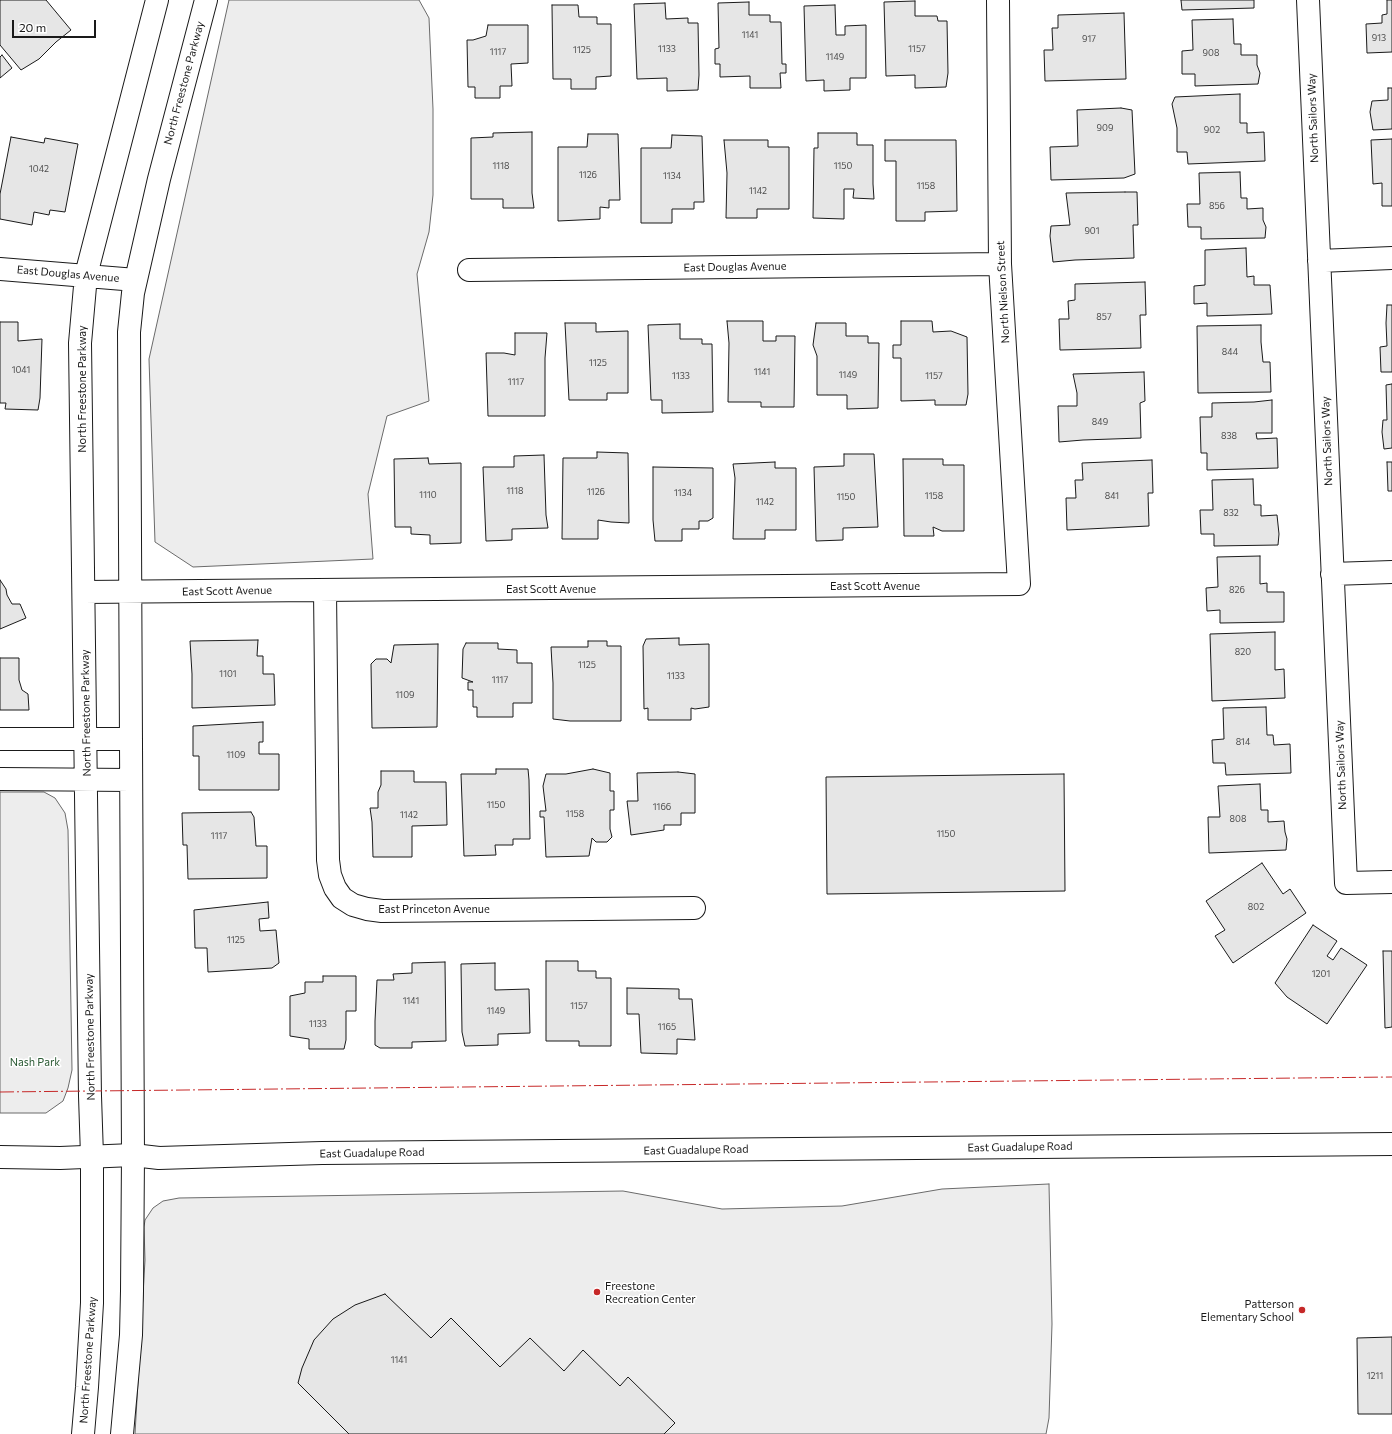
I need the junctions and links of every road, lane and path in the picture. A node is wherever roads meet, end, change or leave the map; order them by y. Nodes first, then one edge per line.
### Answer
1 (157, 0) edge
2 (206, 0) edge
3 (998, 0) edge
4 (1308, 0) edge
5 (1392, 258) edge
6 (1319, 261) junction
7 (1000, 264) junction
8 (0, 269) edge
9 (469, 270) dead end
10 (86, 275) junction
11 (136, 280) junction
12 (1392, 572) edge
13 (1332, 574) junction
14 (1019, 584) joint
15 (325, 590) junction
16 (84, 592) junction
17 (130, 592) junction
18 (0, 739) edge
19 (86, 739) junction
20 (131, 739) junction
21 (0, 779) edge
22 (87, 779) junction
23 (131, 780) junction
24 (1392, 882) edge
25 (694, 908) dead end
26 (1392, 1144) edge
27 (133, 1155) junction
28 (92, 1156) junction
29 (0, 1157) edge
30 (83, 1434) edge
31 (122, 1434) edge

1 - 10 street, North Freestone Parkway
2 - 11 street, North Freestone Parkway
3 - 7 street, North Nielson Street
4 - 6 street, North Sailors Way
5 - 6 street
6 - 13 street, North Sailors Way
7 - 9 street, East Douglas Avenue
7 - 14 street, North Nielson Street
8 - 10 street, East Douglas Avenue
10 - 11 street, East Douglas Avenue
10 - 16 street, North Freestone Parkway
11 - 17 street, North Freestone Parkway
12 - 13 street
13 - 24 street, North Sailors Way
14 - 15 street, East Scott Avenue
15 - 17 street, East Scott Avenue
15 - 25 street, East Princeton Avenue
16 - 17 street, East Scott Avenue
16 - 19 street, North Freestone Parkway
17 - 20 street, North Freestone Parkway
18 - 19 street
19 - 20 street
19 - 22 street, North Freestone Parkway
20 - 23 street, North Freestone Parkway
21 - 22 street
22 - 23 street
22 - 28 street, North Freestone Parkway
23 - 27 street, North Freestone Parkway
26 - 27 street, East Guadalupe Road
27 - 28 street, East Guadalupe Road
27 - 31 street, North Freestone Parkway
28 - 29 street, East Guadalupe Road
28 - 30 street, North Freestone Parkway

